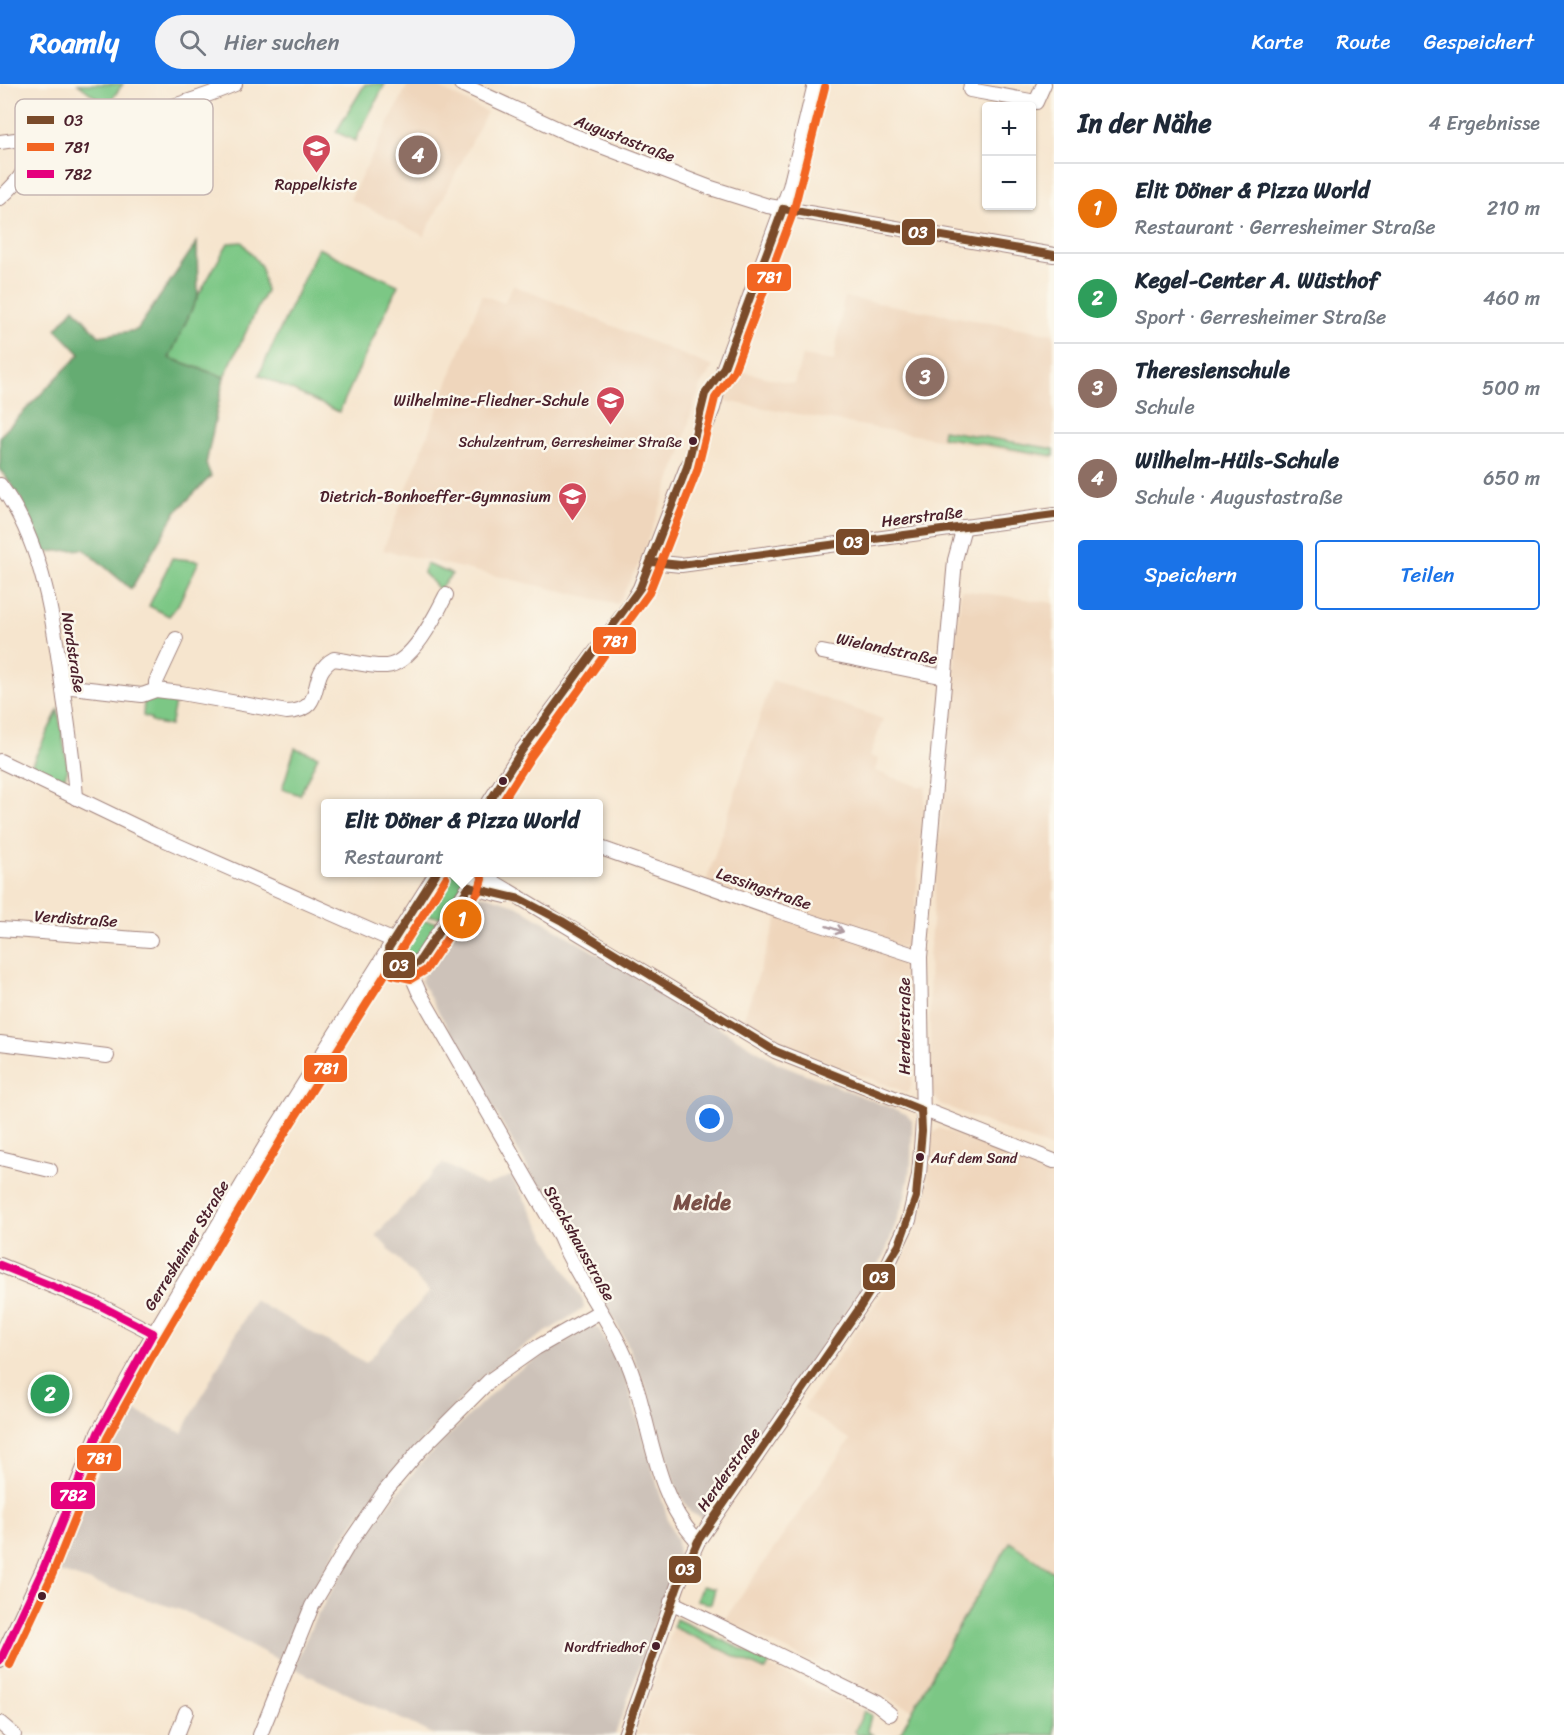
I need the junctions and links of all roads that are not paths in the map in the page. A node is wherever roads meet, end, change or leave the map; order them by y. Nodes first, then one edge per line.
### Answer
1 (235, 84) edge
2 (461, 84) edge
3 (815, 84) edge
4 (971, 84) edge
5 (1044, 84) edge
6 (191, 99) edge
7 (15, 140) edge
8 (0, 142) edge
9 (15, 181) edge
10 (0, 198) edge
11 (783, 209) junction
12 (1054, 255) edge
13 (0, 485) edge
14 (1054, 515) edge
15 (957, 528) junction
16 (651, 562) junction
17 (446, 595) dead end
18 (176, 639) dead end
19 (822, 652) dead end
20 (945, 677) junction
21 (63, 686) junction
22 (156, 690) junction
23 (0, 760) edge
24 (76, 798) junction
25 (495, 799) edge
26 (603, 849) edge
27 (434, 877) edge
28 (472, 877) edge
29 (484, 877) edge
30 (469, 887) junction
31 (520, 899) junction
32 (0, 929) edge
33 (150, 940) dead end
34 (390, 944) junction
35 (920, 957) junction
36 (402, 967) junction
37 (364, 989) junction
38 (0, 1043) edge
39 (107, 1056) dead end
40 (921, 1110) junction
41 (0, 1158) edge
42 (1054, 1161) edge
43 (50, 1170) dead end
44 (0, 1264) edge
45 (599, 1312) junction
46 (153, 1332) junction
47 (698, 1541) junction
48 (671, 1602) junction
49 (0, 1661) edge
50 (186, 1712) dead end
51 (890, 1714) dead end
52 (0, 1724) edge
53 (14, 1735) edge
54 (177, 1735) edge
55 (260, 1735) edge
56 (625, 1735) edge

1 - 6 street
2 - 11 street, Augustastraße
3 - 11 street
4 - 5 street
7 - 8 street
9 - 10 street
11 - 12 street, Augustastraße
11 - 16 street
13 - 21 street, Nordstraße
14 - 15 street, Heerstraße
15 - 16 street, Heerstraße
15 - 20 street, Herderstraße
16 - 25 street
17 - 22 street
18 - 22 street
19 - 20 street, Wielandstraße
20 - 35 street, Herderstraße
21 - 22 street
21 - 24 street, Nordstraße
23 - 24 street
24 - 34 street
26 -> 35 street, Lessingstraße
27 - 34 street, Gerresheimer Straße
28 - 30 street, Gerresheimer Straße
29 - 31 street
30 - 31 street
30 - 36 street, Gerresheimer Straße
31 - 40 street
32 - 33 street, Verdistraße
34 - 36 street
34 - 37 street, Gerresheimer Straße
35 - 40 street, Herderstraße
36 - 37 street, Gerresheimer Straße
36 - 45 street, Stockshausstraße
37 - 46 street, Gerresheimer Straße
38 - 39 street
40 - 42 street
40 - 47 street, Herderstraße
41 - 43 street
44 - 46 street
45 - 47 street, Stockshausstraße
45 - 55 street
46 - 49 street, Gerresheimer Straße
47 - 48 street, Herderstraße
48 - 51 street
48 - 56 street, Herderstraße
50 - 54 street
52 - 53 street

